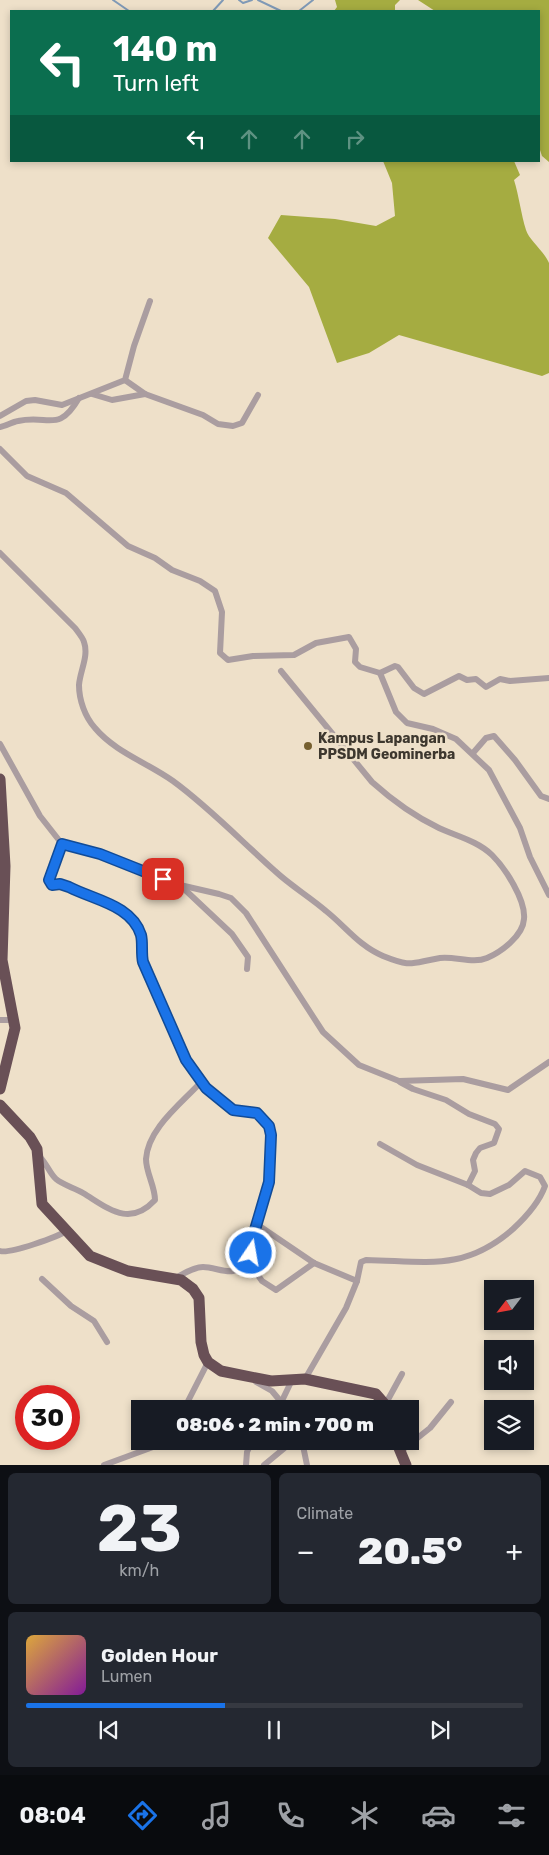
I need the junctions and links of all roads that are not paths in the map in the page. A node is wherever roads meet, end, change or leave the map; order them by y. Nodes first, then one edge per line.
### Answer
1 (150, 300) dead end
2 (126, 380) junction
3 (92, 394) junction
4 (145, 394) junction
5 (258, 395) dead end
6 (78, 398) junction
7 (21, 405) junction
8 (0, 416) edge
9 (12, 423) junction
10 (0, 427) edge
11 (0, 449) edge
12 (0, 552) edge
13 (281, 672) dead end
14 (380, 673) junction
15 (549, 678) edge
16 (0, 744) edge
17 (473, 753) junction
18 (0, 781) edge
19 (549, 799) edge
20 (62, 844) junction
21 (3, 866) edge
22 (180, 885) junction
23 (549, 895) edge
24 (246, 970) dead end
25 (2, 974) edge
26 (0, 1020) edge
27 (13, 1020) junction
28 (549, 1062) edge
29 (399, 1081) junction
30 (201, 1082) junction
31 (0, 1089) edge
32 (0, 1104) edge
33 (380, 1144) dead end
34 (40, 1157) junction
35 (468, 1185) junction
36 (258, 1225) junction
37 (68, 1230) junction
38 (0, 1251) edge
39 (248, 1261) junction
40 (314, 1263) junction
41 (42, 1279) dead end
42 (175, 1279) junction
43 (357, 1281) junction
44 (107, 1342) dead end
45 (208, 1362) junction
46 (402, 1374) dead end
47 (244, 1376) junction
48 (305, 1379) junction
49 (292, 1380) junction
50 (189, 1400) edge
51 (280, 1400) edge
52 (284, 1400) edge
53 (381, 1400) edge
54 (390, 1400) edge
55 (451, 1402) dead end
56 (419, 1435) edge
57 (145, 1450) edge
58 (248, 1450) edge
59 (282, 1450) edge
60 (304, 1450) edge
61 (399, 1450) edge
62 (104, 1465) edge
63 (246, 1465) edge
64 (264, 1465) edge
65 (307, 1465) edge
66 (406, 1465) edge

1 - 2 street
2 - 3 street
2 - 4 street
3 - 4 street
3 - 6 street
4 - 5 street
6 - 7 street
6 - 9 street
7 - 8 street
7 - 9 street
9 - 10 street
11 - 14 street
12 - 13 street
14 - 15 street
14 - 17 street
16 - 20 street
17 - 19 street
17 - 23 street
18 - 21 highway
20 - 22 street
20 - 30 street
21 - 25 highway
22 - 24 street
22 - 29 street
25 - 27 highway
26 - 27 street
27 - 31 highway
28 - 29 street
29 - 35 street
30 - 34 street
30 - 36 street
32 - 34 highway
33 - 35 street
34 - 37 highway
35 - 43 street
36 - 39 street
36 - 40 street
37 - 38 street
37 - 42 highway
39 - 40 street
39 - 42 street
40 - 43 street
41 - 44 street
42 - 45 highway
43 - 48 street
45 - 47 highway
45 - 50 street
46 - 54 street
47 - 49 highway
47 - 51 street
48 - 49 highway
48 - 53 highway
49 - 52 street
55 - 56 street
57 - 62 street
58 - 63 street
59 - 64 street
60 - 65 street
61 - 66 highway

